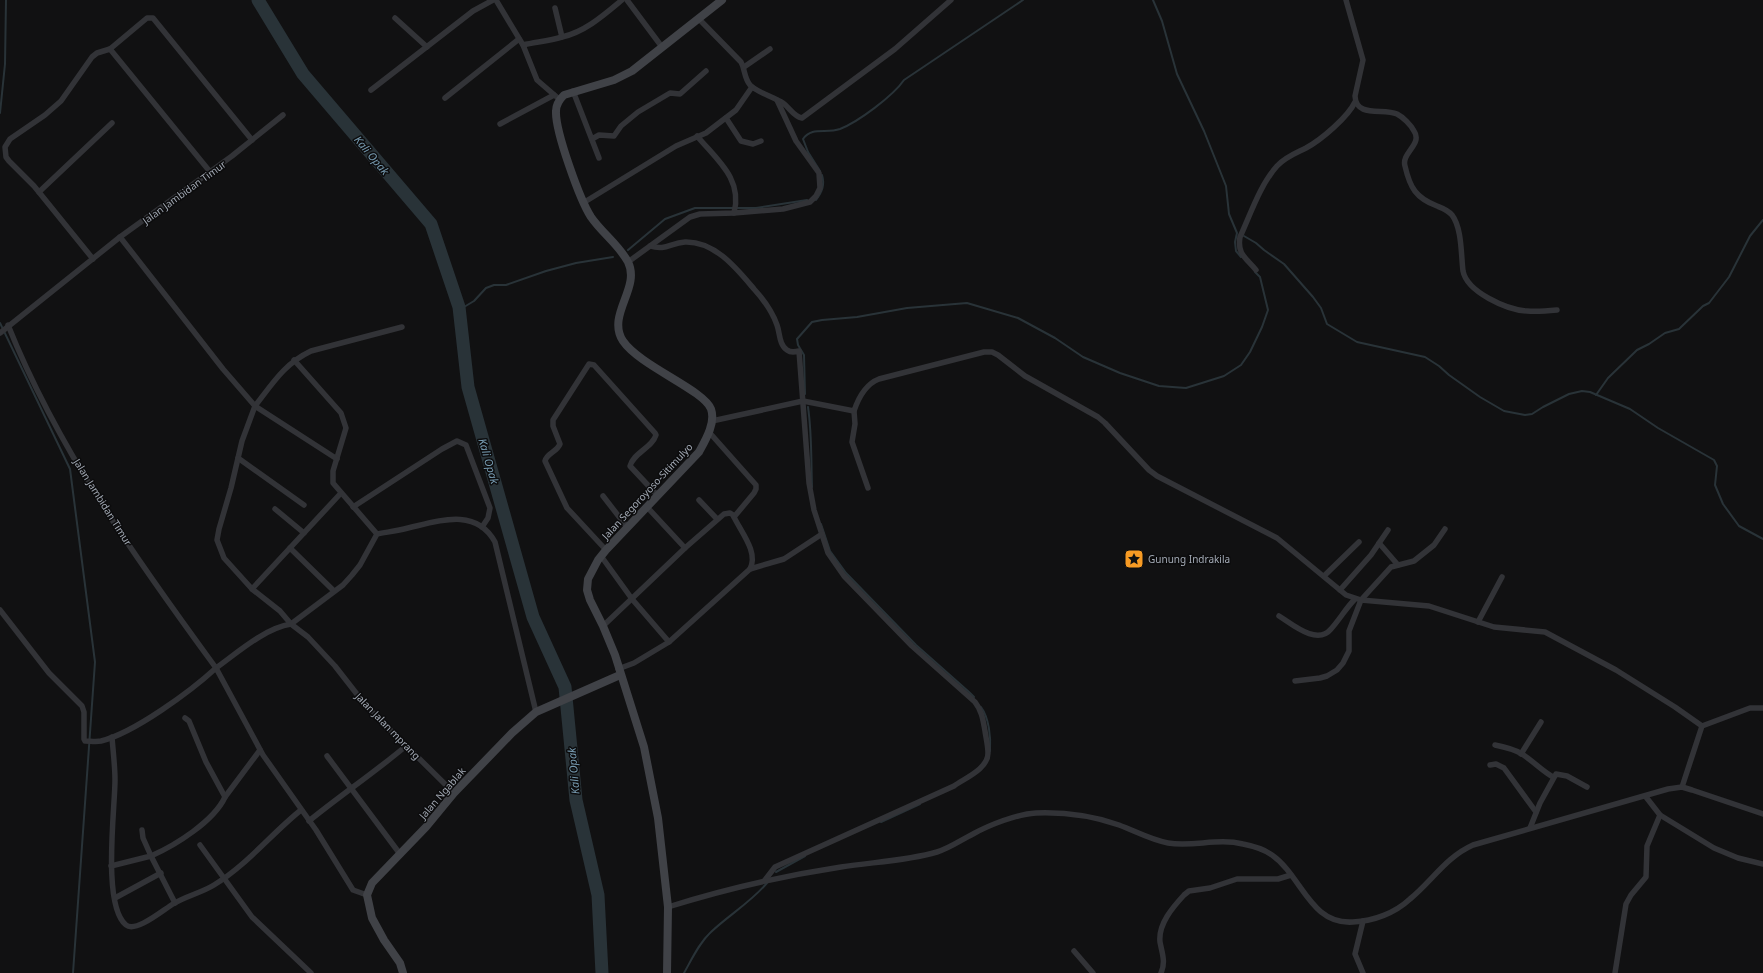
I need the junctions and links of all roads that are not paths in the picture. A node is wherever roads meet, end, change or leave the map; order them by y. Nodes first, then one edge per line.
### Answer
1 (493, 0) edge
2 (496, 0) edge
3 (627, 0) edge
4 (722, 0) edge
5 (951, 0) edge
6 (1346, 0) edge
7 (620, 1) edge
8 (555, 8) dead end
9 (395, 18) dead end
10 (699, 19) junction
11 (562, 37) junction
12 (519, 39) junction
13 (523, 45) junction
14 (427, 47) junction
15 (662, 47) junction
16 (110, 49) junction
17 (770, 49) dead end
18 (744, 67) junction
19 (706, 71) dead end
20 (752, 87) junction
21 (371, 90) dead end
22 (573, 91) junction
23 (557, 97) junction
24 (445, 98) dead end
25 (777, 100) junction
26 (1355, 102) junction
27 (283, 115) dead end
28 (726, 118) junction
29 (112, 123) dead end
30 (500, 124) dead end
31 (697, 136) junction
32 (592, 139) junction
33 (252, 140) junction
34 (761, 141) dead end
35 (6, 157) junction
36 (599, 158) dead end
37 (0, 159) edge
38 (211, 173) junction
39 (39, 192) junction
40 (583, 203) junction
41 (734, 212) junction
42 (120, 237) junction
43 (650, 246) junction
44 (93, 259) junction
45 (628, 262) junction
46 (1256, 270) dead end
47 (1557, 310) dead end
48 (7, 327) junction
49 (402, 327) dead end
50 (0, 333) edge
51 (294, 360) junction
52 (803, 401) junction
53 (255, 406) junction
54 (854, 411) junction
55 (712, 421) junction
56 (709, 432) junction
57 (238, 458) junction
58 (337, 460) junction
59 (868, 488) dead end
60 (341, 493) junction
61 (603, 496) dead end
62 (658, 496) junction
63 (698, 500) dead end
64 (304, 504) dead end
65 (353, 507) junction
66 (647, 507) junction
67 (275, 509) dead end
68 (734, 517) junction
69 (717, 519) junction
70 (482, 526) junction
71 (627, 527) junction
72 (1445, 529) dead end
73 (1388, 530) dead end
74 (304, 533) junction
75 (377, 534) junction
76 (822, 534) junction
77 (1359, 542) dead end
78 (1379, 543) junction
79 (290, 548) junction
80 (685, 548) junction
81 (603, 553) junction
82 (1398, 565) junction
83 (750, 569) junction
84 (1324, 576) junction
85 (1502, 577) dead end
86 (252, 589) junction
87 (1340, 590) junction
88 (334, 591) junction
89 (632, 599) junction
90 (1358, 599) junction
91 (0, 610) edge
92 (1279, 616) dead end
93 (1478, 622) junction
94 (291, 624) junction
95 (604, 626) junction
96 (668, 642) junction
97 (216, 668) junction
98 (619, 672) junction
99 (1295, 681) dead end
100 (1763, 708) edge
101 (536, 712) junction
102 (185, 718) dead end
103 (1541, 722) dead end
104 (1702, 726) junction
105 (112, 737) junction
106 (1495, 745) dead end
107 (406, 746) junction
108 (260, 750) junction
109 (1521, 754) junction
110 (327, 756) dead end
111 (1490, 765) dead end
112 (1553, 777) junction
113 (1587, 787) dead end
114 (1682, 787) junction
115 (352, 788) junction
116 (454, 792) junction
117 (224, 797) junction
118 (1646, 797) junction
119 (301, 810) junction
120 (1536, 812) junction
121 (1763, 814) edge
122 (1660, 815) junction
123 (309, 821) junction
124 (1530, 828) junction
125 (142, 830) dead end
126 (200, 845) dead end
127 (400, 854) junction
128 (151, 856) junction
129 (1763, 864) edge
130 (111, 866) junction
131 (161, 873) junction
132 (1291, 875) junction
133 (223, 878) junction
134 (765, 880) junction
135 (367, 895) junction
136 (115, 898) junction
137 (175, 903) junction
138 (668, 907) junction
139 (1363, 921) junction
140 (1074, 951) dead end
141 (312, 973) edge
142 (403, 973) edge
143 (667, 973) edge
144 (1093, 973) edge
145 (1161, 973) edge
146 (1363, 973) edge
147 (1615, 973) edge

1 - 14 street
2 - 12 street
3 - 15 street
4 - 10 main road
5 - 25 street
6 - 26 street
7 - 11 street
8 - 11 street
9 - 14 street
10 - 15 main road
10 - 18 street
11 - 13 street
12 - 13 street
12 - 24 street
13 - 23 street
14 - 21 street
15 - 22 main road
16 - 33 street
16 - 35 street
16 - 38 street
17 - 18 street
18 - 20 street
19 - 32 street
20 - 25 street
20 - 28 street
22 - 23 main road
22 - 32 street
23 - 30 street
23 - 40 main road
25 - 41 street
26 - 46 street
26 - 47 street
27 - 33 street, Jalan Jambidan Timur
28 - 31 street
28 - 34 street
29 - 39 street
31 - 40 street
31 - 41 street
32 - 36 street
33 - 38 street, Jalan Jambidan Timur
35 - 37 street
35 - 39 street
38 - 42 street, Jalan Jambidan Timur
39 - 44 street
40 - 45 main road
41 - 43 street
42 - 44 street, Jalan Jambidan Timur
42 - 53 street
43 - 45 street
43 - 52 street
44 - 48 street, Jalan Jambidan Timur
45 - 55 main road
48 - 50 street
48 - 97 street, Jalan Jambidan Timur
49 - 51 street, Jalan Jalan mprang
51 - 53 street, Jalan Jalan mprang
51 - 58 street
52 - 54 street
52 - 55 street
52 - 76 street
53 - 57 street, Jalan Jalan mprang
53 - 58 street
54 - 59 street
54 - 84 street
55 - 56 main road, Jalan Segoroyoso-Sitimulyo
56 - 62 main road, Jalan Segoroyoso-Sitimulyo
56 - 68 street
57 - 64 street
57 - 86 street, Jalan Jalan mprang
58 - 60 street
60 - 65 street
60 - 74 street
61 - 71 street
62 - 66 main road, Jalan Segoroyoso-Sitimulyo
62 - 81 street
63 - 69 street
65 - 70 street
65 - 75 street
66 - 71 main road, Jalan Segoroyoso-Sitimulyo
66 - 80 street
67 - 74 street
68 - 69 street
68 - 83 street
69 - 80 street
70 - 75 street
70 - 101 street
71 - 81 main road, Jalan Segoroyoso-Sitimulyo
72 - 82 street
73 - 78 street
74 - 79 street
75 - 88 street
76 - 83 street
76 - 134 street
77 - 84 street
78 - 82 street
78 - 87 street
79 - 86 street
79 - 88 street
80 - 89 street
81 - 89 street
81 - 95 main road, Jalan Segoroyoso-Sitimulyo
82 - 90 street
83 - 96 street
84 - 87 street
85 - 93 street
86 - 94 street, Jalan Jalan mprang
87 - 90 street
88 - 94 street
89 - 95 street
89 - 96 street
90 - 92 street
90 - 93 street
90 - 99 street
91 - 105 street
93 - 104 street
94 - 97 street
94 - 107 street, Jalan Jalan mprang
95 - 98 main road, Jalan Segoroyoso-Sitimulyo
96 - 98 street
97 - 105 street
97 - 108 street, Jalan Jambidan Timur
98 - 101 main road, Jalan Ngablak
98 - 138 main road, Jalan Segoroyoso-Sitimulyo
100 - 104 street
101 - 116 main road, Jalan Ngablak
102 - 117 street
103 - 109 street
104 - 114 street
105 - 130 street
106 - 109 street
107 - 115 street
107 - 116 street, Jalan Jalan mprang
108 - 117 street
108 - 119 street, Jalan Jambidan Timur
109 - 112 street
110 - 115 street
111 - 120 street
112 - 113 street
112 - 120 street
114 - 118 street
114 - 121 street
115 - 123 street
115 - 127 street
116 - 127 main road, Jalan Ngablak
117 - 128 street
118 - 122 street
118 - 124 street
119 - 123 street, Jalan Jambidan Timur
119 - 133 street
120 - 124 street
122 - 129 street
122 - 147 street
123 - 135 street, Jalan Jambidan Timur
124 - 139 street
125 - 128 street
126 - 133 street
127 - 135 main road, Jalan Ngablak
128 - 130 street
128 - 131 street
130 - 136 street
131 - 136 street
131 - 137 street
132 - 134 street
132 - 139 street
132 - 145 street
133 - 137 street
133 - 141 street
134 - 138 street
135 - 142 main road
136 - 137 street
138 - 143 main road, Jalan Segoroyoso-Sitimulyo
139 - 146 street
140 - 144 street

